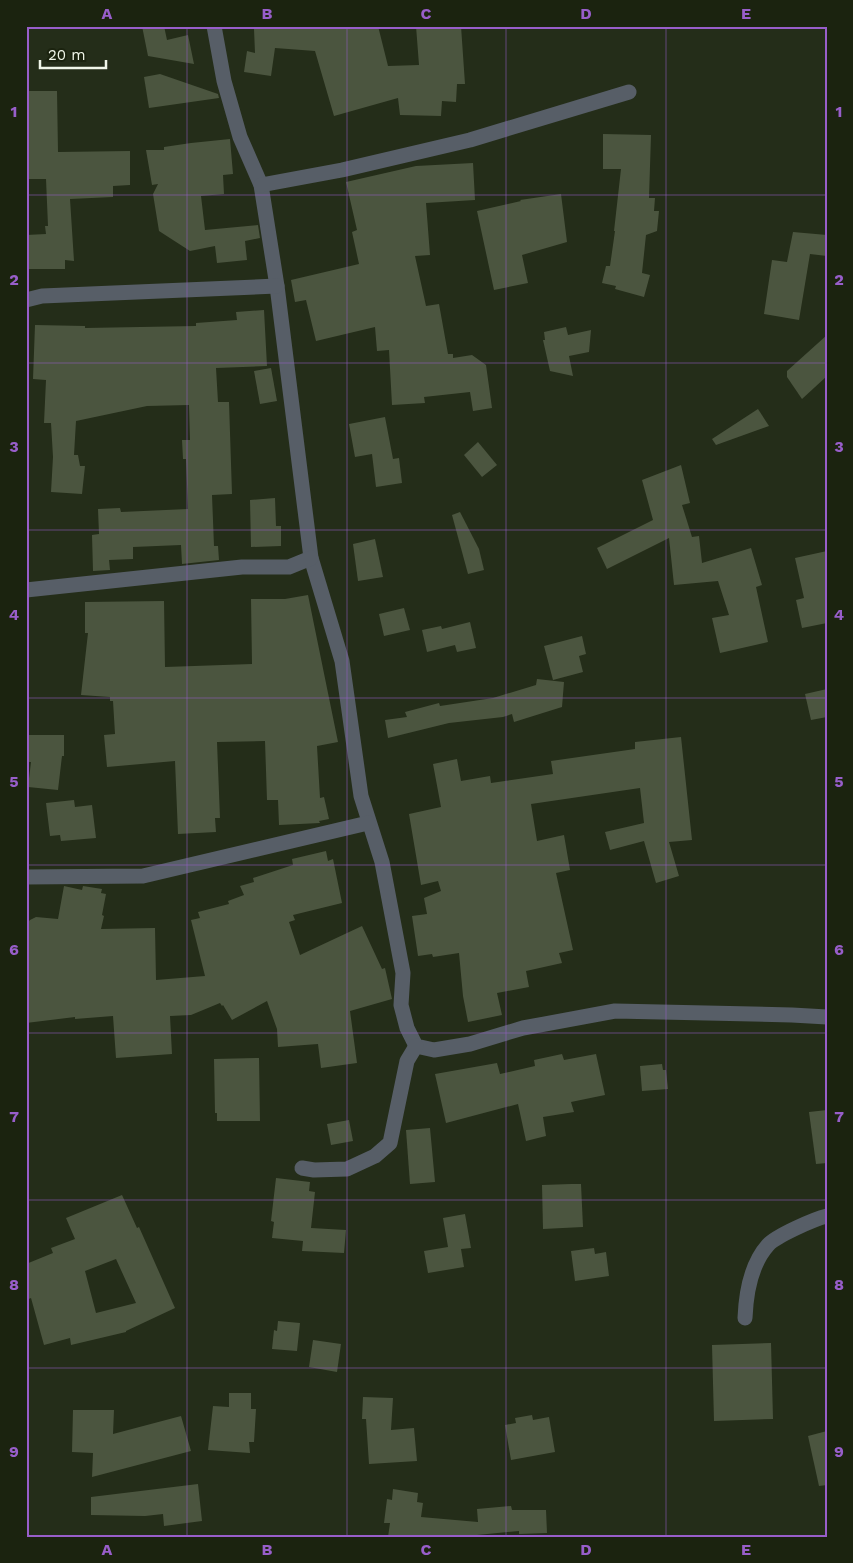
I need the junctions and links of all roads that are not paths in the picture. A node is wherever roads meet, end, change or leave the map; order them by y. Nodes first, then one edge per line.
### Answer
1 (214, 26) edge
2 (629, 92) dead end
3 (261, 185) junction
4 (277, 286) junction
5 (26, 300) edge
6 (311, 558) junction
7 (26, 590) edge
8 (368, 823) junction
9 (26, 876) edge
10 (827, 1017) edge
11 (416, 1046) junction
12 (302, 1168) dead end
13 (827, 1216) edge
14 (745, 1318) dead end

1 - 3 street
2 - 3 street
3 - 4 street
4 - 5 street
4 - 6 street
6 - 7 street
6 - 8 street
8 - 9 street
8 - 11 street
10 - 11 street
11 - 12 street
13 - 14 street

